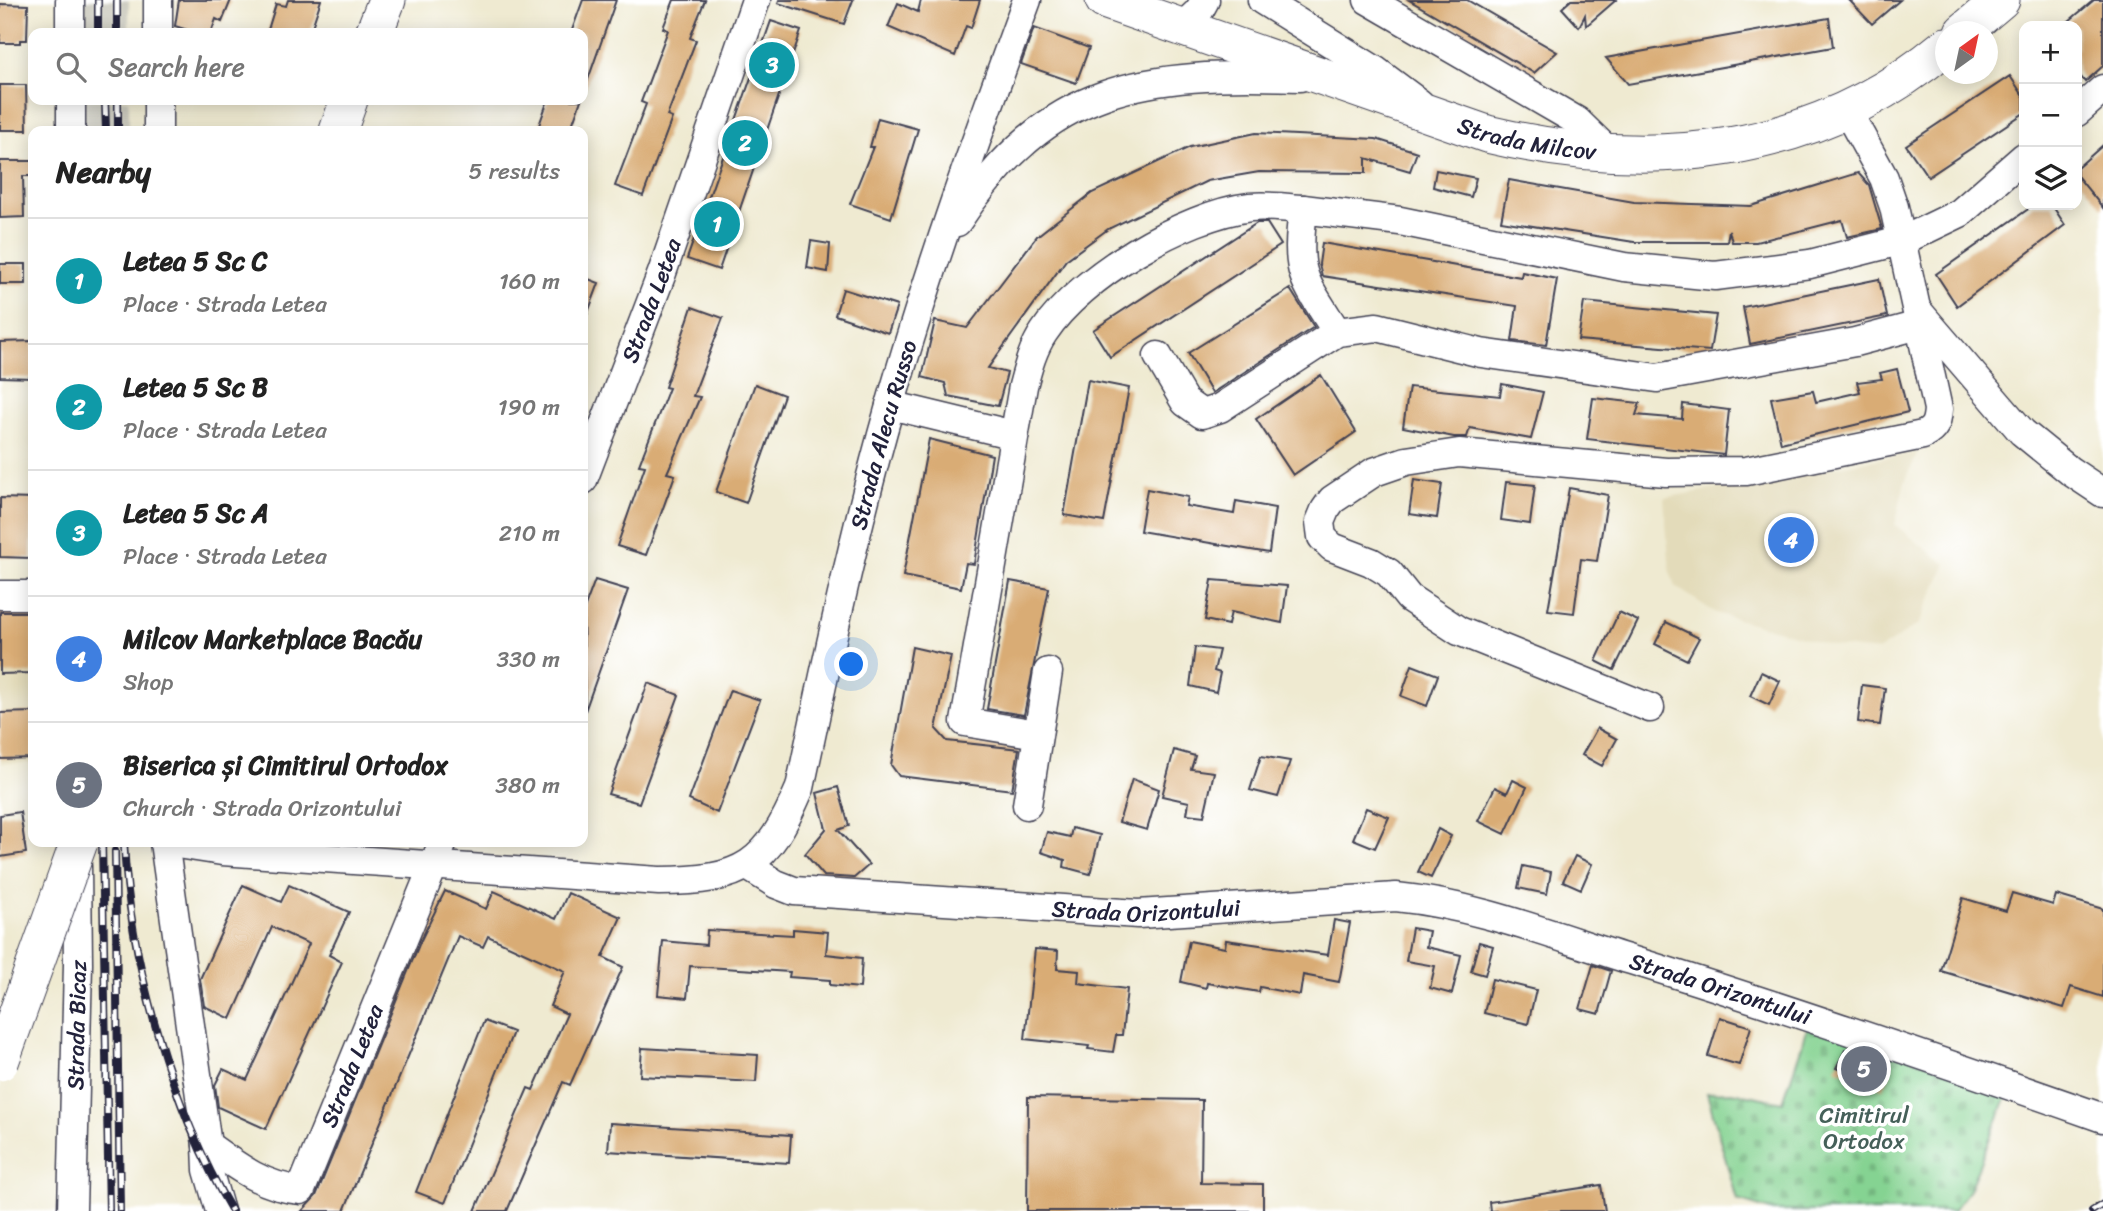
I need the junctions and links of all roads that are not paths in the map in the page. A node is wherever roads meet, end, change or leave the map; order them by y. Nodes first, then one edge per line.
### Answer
1 (70, 0) edge
2 (158, 0) edge
3 (387, 0) edge
4 (756, 0) edge
5 (1027, 0) edge
6 (1205, 0) edge
7 (1262, 0) edge
8 (1368, 0) edge
9 (2001, 0) edge
10 (1114, 4) edge
11 (1976, 21) edge
12 (70, 28) edge
13 (158, 28) edge
14 (376, 28) edge
15 (1181, 28) junction
16 (1935, 53) edge
17 (1327, 78) junction
18 (2103, 89) edge
19 (71, 105) edge
20 (158, 105) edge
21 (347, 105) edge
22 (2082, 107) edge
23 (1846, 109) junction
24 (1434, 116) junction
25 (71, 126) edge
26 (158, 126) edge
27 (340, 126) edge
28 (1612, 155) junction
29 (2019, 161) edge
30 (1303, 209) junction
31 (1903, 240) junction
32 (938, 251) junction
33 (1918, 317) junction
34 (1337, 332) junction
35 (1158, 356) dead end
36 (890, 405) junction
37 (1014, 435) junction
38 (588, 468) edge
39 (2103, 493) edge
40 (28, 594) edge
41 (0, 595) edge
42 (1048, 672) dead end
43 (1650, 708) dead end
44 (1037, 733) junction
45 (1027, 805) dead end
46 (76, 847) edge
47 (78, 847) edge
48 (165, 847) edge
49 (196, 847) edge
50 (439, 853) edge
51 (749, 867) junction
52 (0, 1062) edge
53 (2103, 1118) edge
54 (207, 1145) junction
55 (72, 1211) edge
56 (220, 1211) edge

1 - 12 street
2 - 13 street
3 - 14 main road
4 - 38 street, Strada Letea
5 - 32 street, Strada Alecu Russo
6 - 15 street
7 - 24 street
8 - 28 street
9 - 11 main road
10 - 15 main road, Strada Milcov
15 - 17 main road, Strada Milcov
16 - 23 main road, Strada Milcov
17 - 24 main road, Strada Milcov
17 - 32 street
18 - 22 street
19 - 25 street
20 - 26 street
21 - 27 main road
23 - 28 main road, Strada Milcov
23 - 31 street
24 - 28 main road, Strada Milcov
29 - 31 street
30 - 31 street
30 - 34 street
30 - 37 street
31 - 33 street
32 - 36 street, Strada Alecu Russo
33 - 34 street
33 - 39 street
33 - 43 street
34 - 35 street
36 - 37 street
36 - 51 street, Strada Alecu Russo
37 - 44 street
40 - 41 street
42 - 44 street
44 - 45 street
46 - 52 main road, bridge
47 - 55 street, Strada Bicaz
48 - 54 street
49 - 50 street
50 - 51 street
50 - 54 street, Strada Letea
51 - 53 street, Strada Orizontului
54 - 56 street

